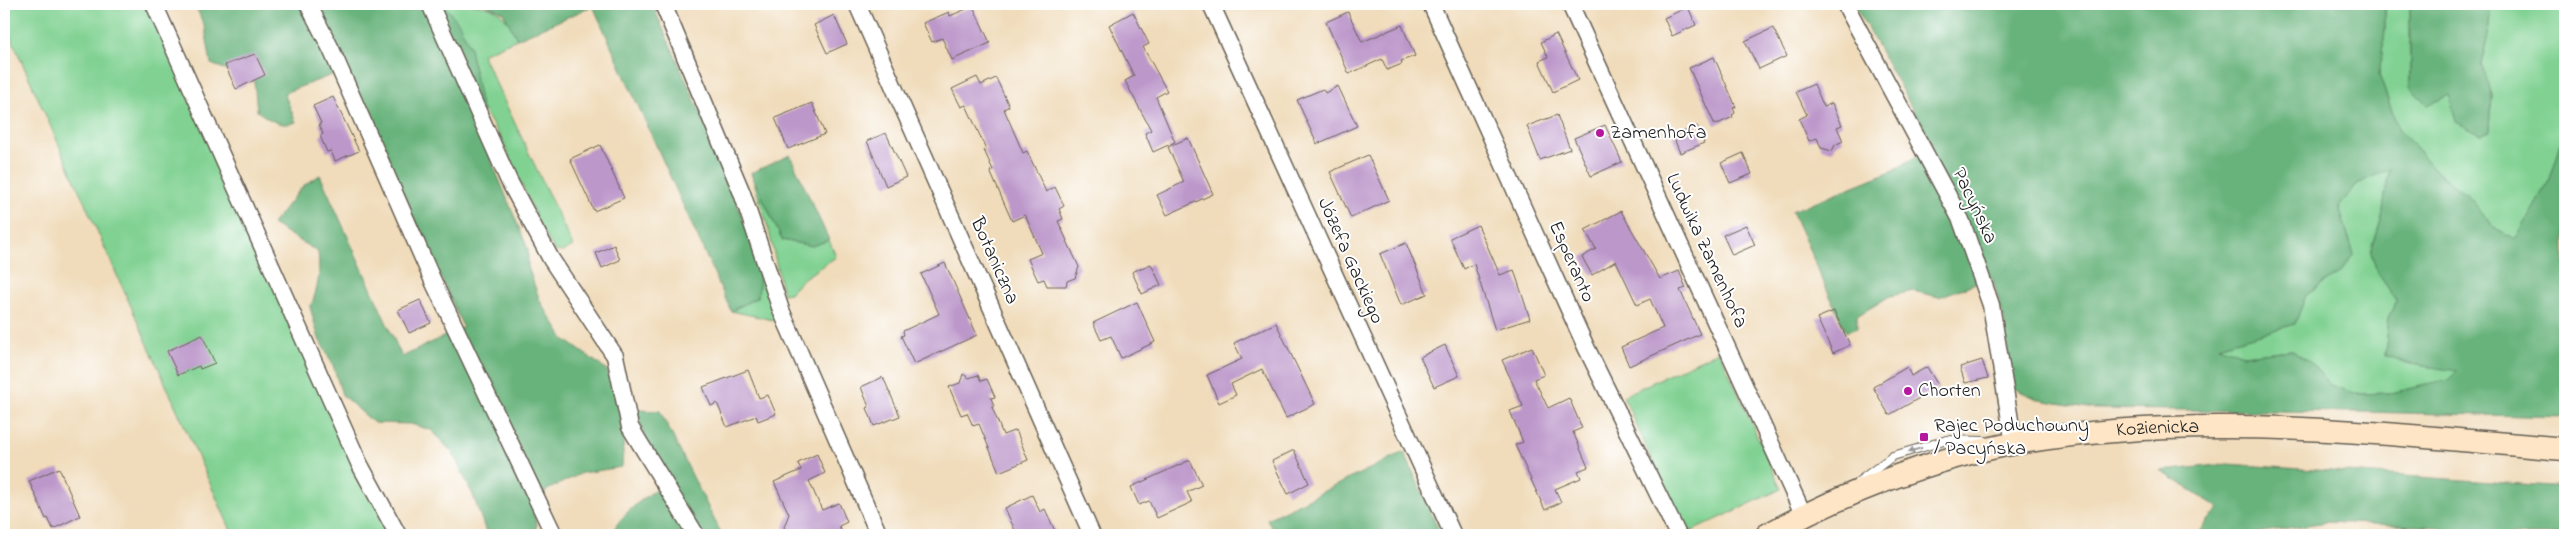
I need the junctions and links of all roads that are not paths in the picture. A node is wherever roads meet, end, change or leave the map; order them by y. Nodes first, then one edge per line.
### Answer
1 (154, 4) edge
2 (308, 4) edge
3 (430, 4) edge
4 (663, 4) edge
5 (856, 4) edge
6 (1211, 4) edge
7 (1431, 4) edge
8 (1570, 4) edge
9 (1845, 4) edge
10 (2014, 444) junction
11 (2565, 449) edge
12 (1804, 516) junction
13 (398, 535) edge
14 (554, 535) edge
15 (696, 535) edge
16 (878, 535) edge
17 (1092, 535) edge
18 (1453, 535) edge
19 (1678, 535) edge
20 (1767, 535) edge

1 - 13 street
2 - 14 street
3 - 15 street
4 - 16 street
5 - 17 street, Botaniczna
6 - 18 street, Józefa Gackiego
7 - 19 street, Esperanto
8 - 12 street, Ludwika Zamenhofa
9 - 10 street, Pacyńska
10 - 11 main road, Kozienicka
10 - 12 main road, Kozienicka
12 - 20 main road, Kozienicka

